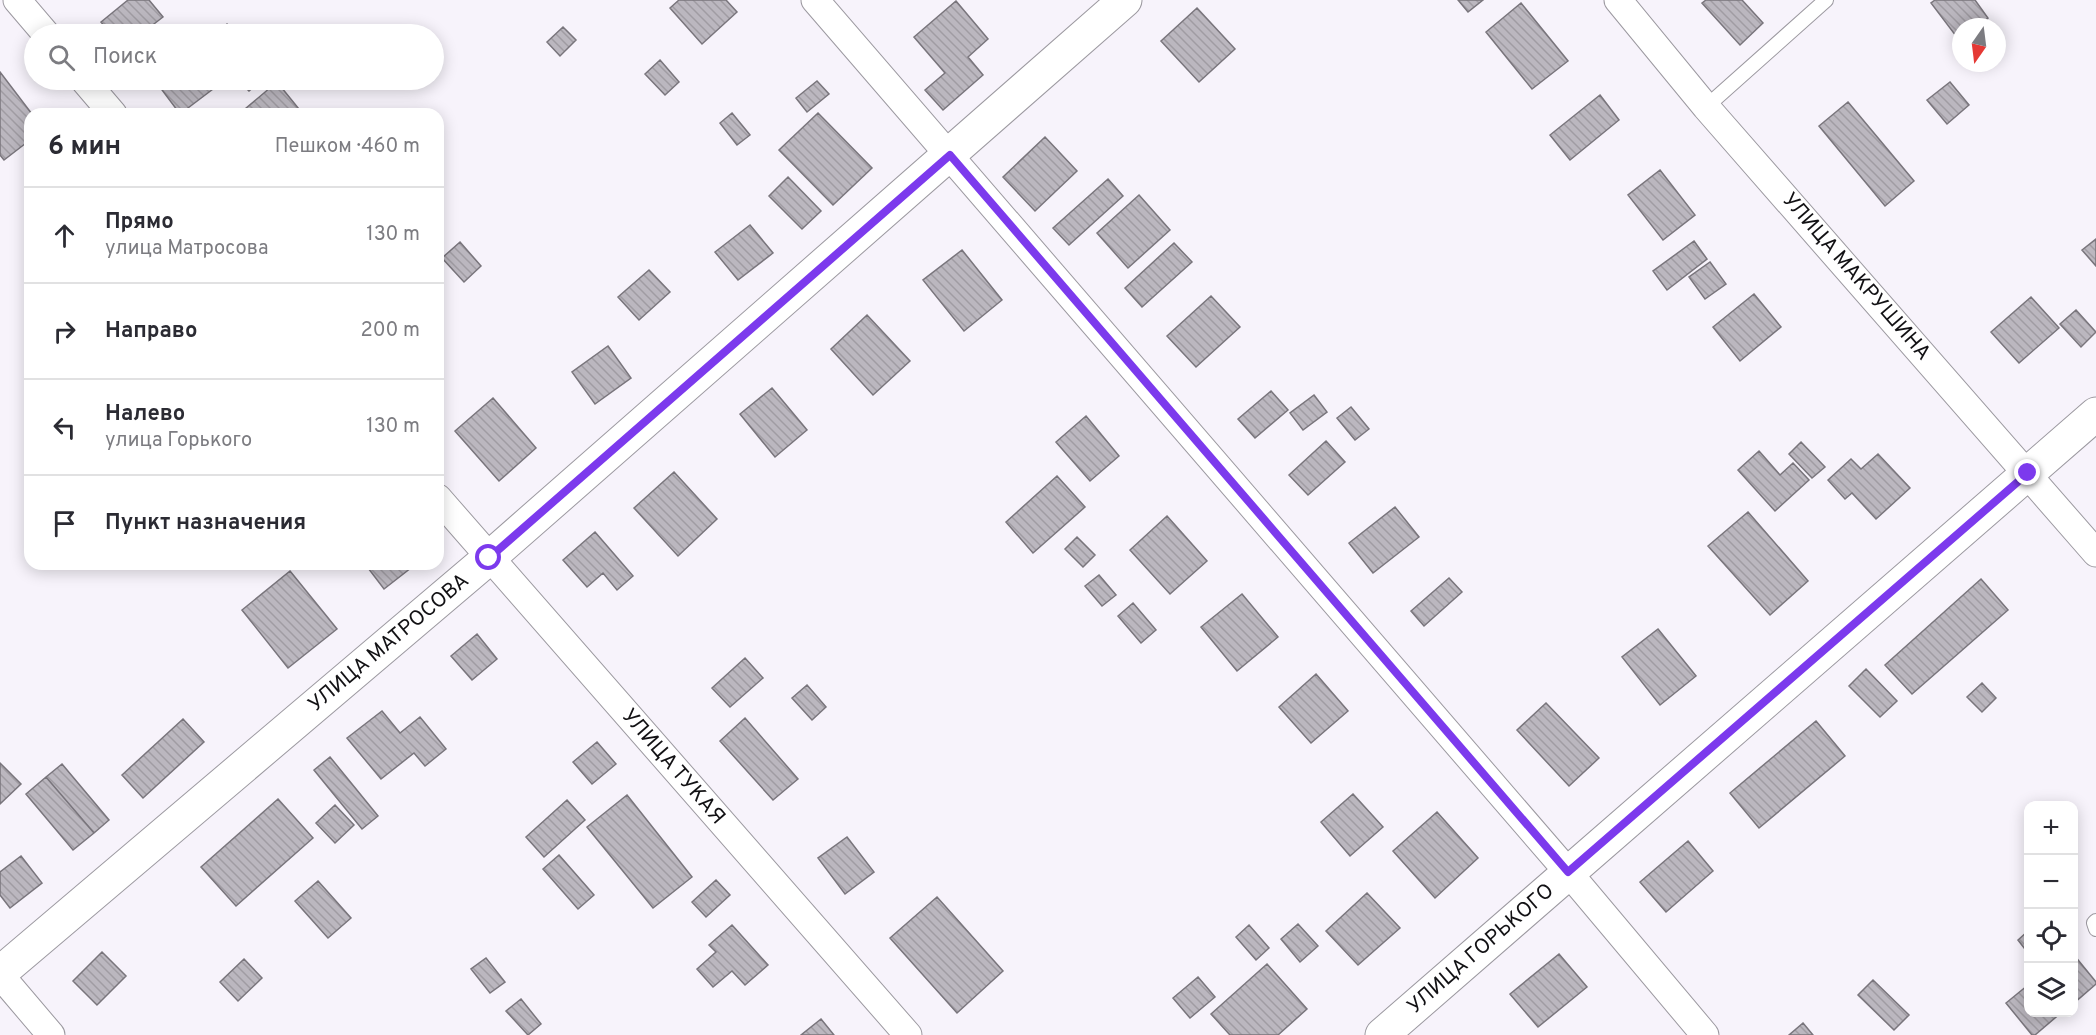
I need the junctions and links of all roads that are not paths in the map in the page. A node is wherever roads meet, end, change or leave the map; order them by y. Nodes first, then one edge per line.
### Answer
1 (17, 0) edge
2 (816, 0) edge
3 (1125, 0) edge
4 (1618, 0) edge
5 (1826, 0) edge
6 (37, 24) edge
7 (93, 90) edge
8 (1706, 107) junction
9 (108, 108) edge
10 (950, 155) junction
11 (2096, 414) edge
12 (2028, 473) junction
13 (444, 505) edge
14 (2096, 553) edge
15 (489, 558) junction
16 (1568, 872) junction
17 (2096, 921) edge
18 (2096, 928) edge
19 (0, 974) edge
20 (51, 1035) edge
21 (908, 1035) edge
22 (1382, 1035) edge
23 (1705, 1035) edge

1 - 6 street
2 - 10 street
3 - 10 street, УЛИЦА МАТРОСОВА
4 - 8 street, УЛИЦА МАКРУШИНА
5 - 8 lane
7 - 9 street
8 - 12 street, УЛИЦА МАКРУШИНА
10 - 15 street, УЛИЦА МАТРОСОВА
10 - 16 street
11 - 12 street, УЛИЦА ГОРЬКОГО
12 - 14 street, УЛИЦА МАКРУШИНА
12 - 16 street, УЛИЦА ГОРЬКОГО
13 - 15 street, УЛИЦА ТУКАЯ
15 - 19 street, УЛИЦА МАТРОСОВА
15 - 21 street, УЛИЦА ТУКАЯ
16 - 22 street, УЛИЦА ГОРЬКОГО
16 - 23 street
17 - 18 lane
19 - 20 street

